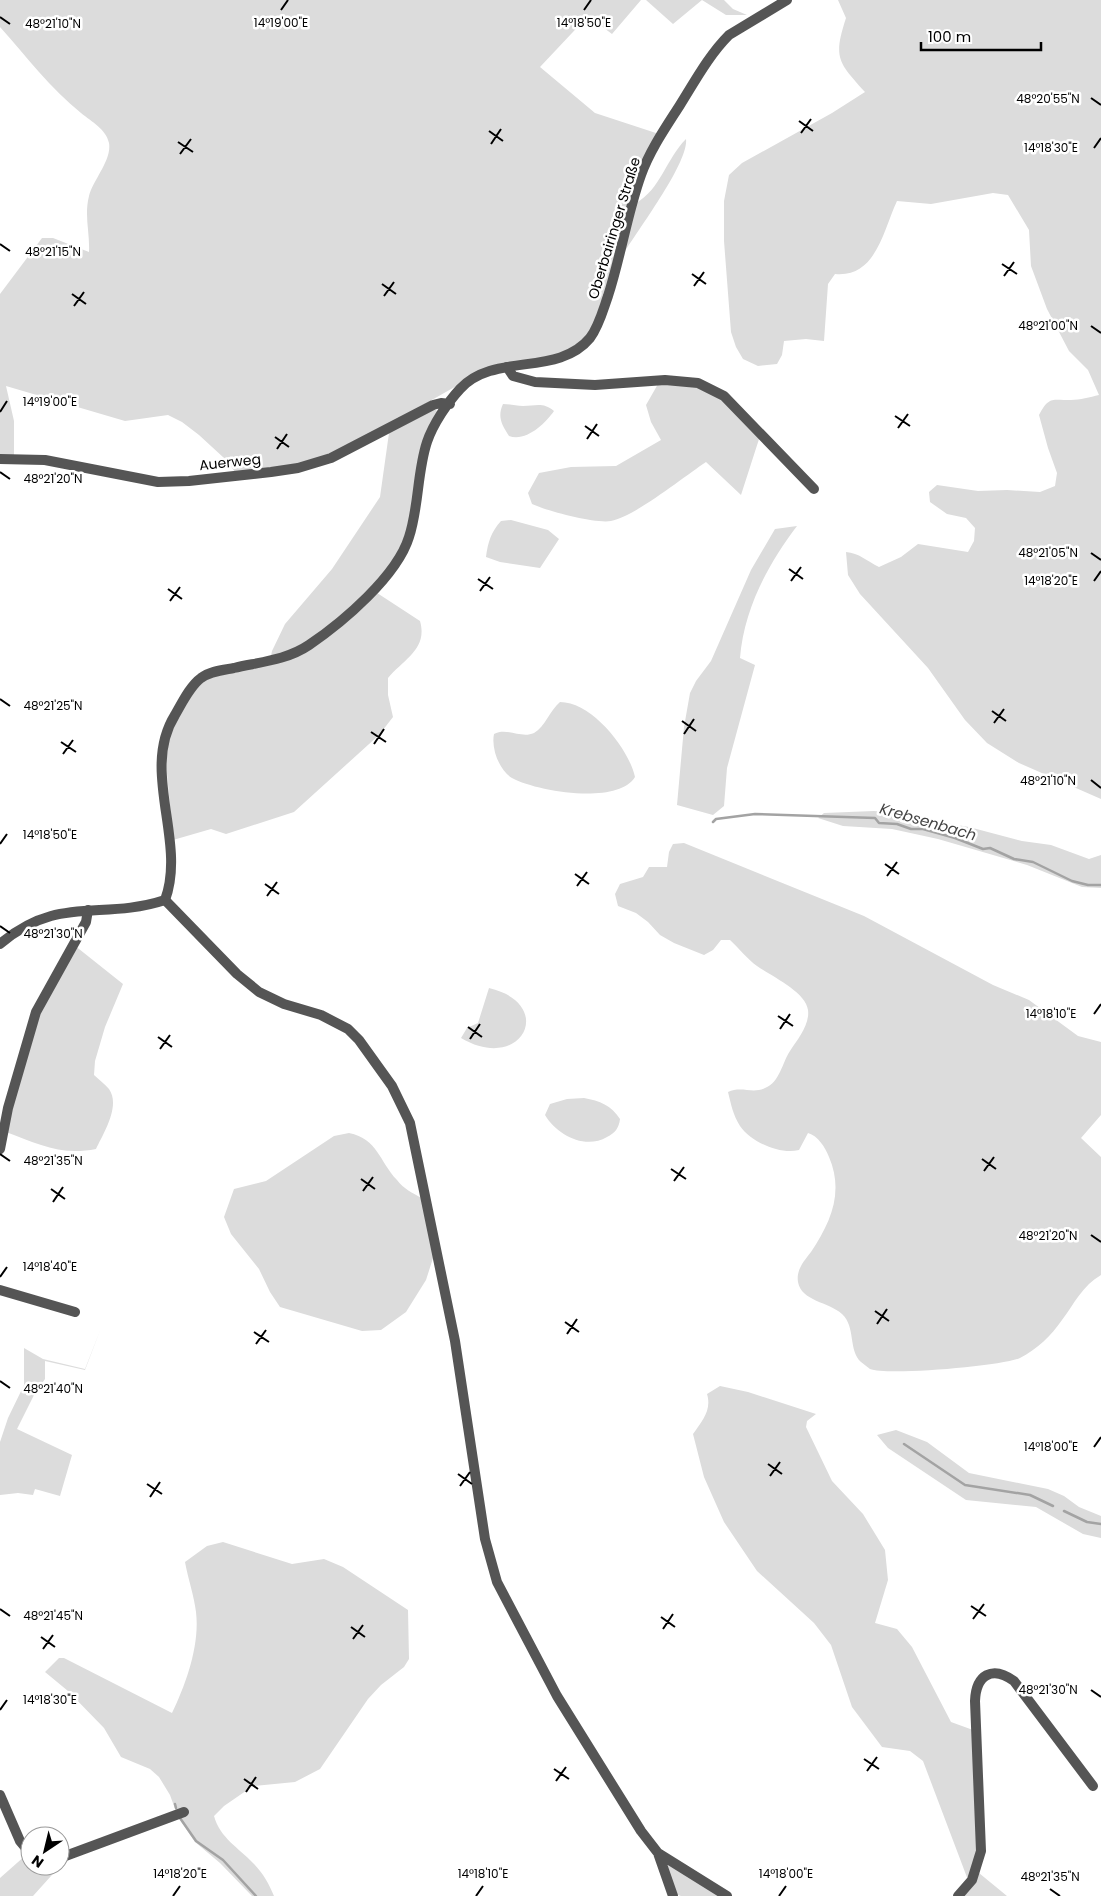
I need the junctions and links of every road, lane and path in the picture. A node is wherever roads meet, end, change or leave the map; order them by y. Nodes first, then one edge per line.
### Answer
1 (787, 0) edge
2 (507, 367) junction
3 (450, 404) junction
4 (0, 459) edge
5 (814, 489) dead end
6 (165, 900) junction
7 (88, 910) junction
8 (0, 944) edge
9 (0, 1149) edge
10 (0, 1290) edge
11 (75, 1312) dead end
12 (1093, 1786) dead end
13 (0, 1795) edge
14 (184, 1812) dead end
15 (20, 1841) edge
16 (658, 1853) junction
17 (70, 1854) edge
18 (673, 1896) edge
19 (727, 1896) edge
20 (958, 1896) edge

1 - 2 street, Oberbairinger Straße
2 - 3 street, Oberbairinger Straße
2 - 5 street
3 - 4 street, Auerweg
3 - 6 street, Oberbairinger Straße
6 - 7 street
6 - 16 street
7 - 8 street
7 - 9 street
10 - 11 street
12 - 20 street
13 - 15 street
14 - 17 street
16 - 18 street
16 - 19 street

